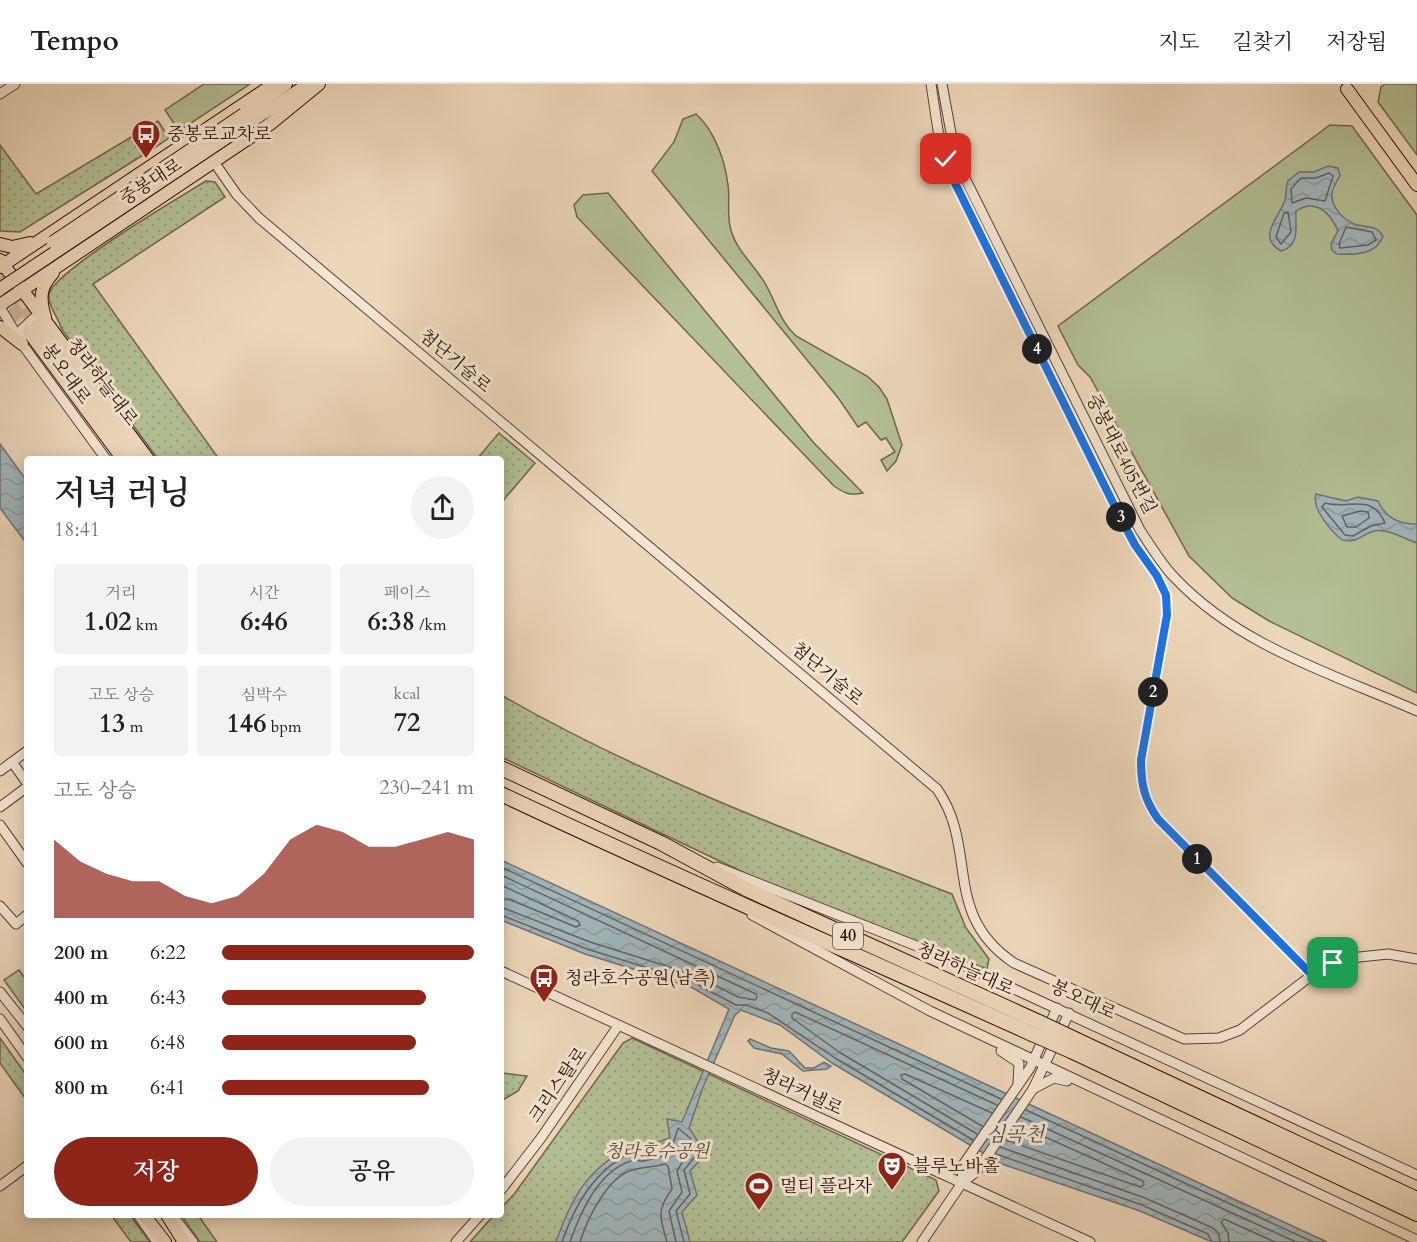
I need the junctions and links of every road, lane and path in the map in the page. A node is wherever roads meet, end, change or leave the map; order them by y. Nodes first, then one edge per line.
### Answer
1 (4, 84) edge
2 (15, 84) edge
3 (274, 84) edge
4 (286, 84) edge
5 (310, 84) edge
6 (319, 84) edge
7 (931, 84) edge
8 (942, 84) edge
9 (1348, 86) edge
10 (0, 87) edge
11 (0, 94) edge
12 (247, 118) junction
13 (214, 162) junction
14 (1417, 185) edge
15 (52, 232) junction
16 (0, 244) edge
17 (67, 258) junction
18 (1, 264) edge
19 (0, 279) edge
20 (0, 289) edge
21 (20, 290) junction
22 (0, 306) edge
23 (0, 327) edge
24 (39, 327) junction
25 (22, 344) junction
26 (104, 456) edge
27 (122, 456) edge
28 (134, 456) edge
29 (146, 456) edge
30 (1417, 711) edge
31 (24, 753) edge
32 (12, 762) junction
33 (504, 769) edge
34 (0, 771) edge
35 (24, 780) edge
36 (24, 787) edge
37 (504, 796) edge
38 (0, 807) edge
39 (0, 825) edge
40 (661, 843) junction
41 (24, 859) edge
42 (708, 891) junction
43 (0, 906) edge
44 (24, 917) edge
45 (1416, 957) edge
46 (504, 972) edge
47 (1312, 975) junction
48 (0, 992) edge
49 (1057, 1008) junction
50 (1069, 1013) junction
51 (0, 1019) edge
52 (24, 1022) edge
53 (618, 1026) junction
54 (1036, 1028) junction
55 (982, 1036) junction
56 (1074, 1046) junction
57 (24, 1052) edge
58 (1039, 1062) junction
59 (1018, 1083) junction
60 (1078, 1083) junction
61 (1033, 1089) junction
62 (24, 1168) edge
63 (1417, 1175) edge
64 (962, 1183) junction
65 (0, 1186) edge
66 (504, 1186) edge
67 (1417, 1199) edge
68 (1417, 1214) edge
69 (140, 1218) edge
70 (146, 1218) edge
71 (169, 1218) edge
72 (175, 1218) edge
73 (477, 1218) edge
74 (1417, 1240) edge
75 (157, 1242) edge
76 (165, 1242) edge
77 (184, 1242) edge
78 (193, 1242) edge
79 (456, 1242) edge
80 (922, 1242) edge
81 (1090, 1242) edge

1 - 10 street
2 - 11 street
3 - 15 main road, 중봉대로
4 - 12 main road, 중봉대로
5 - 12 main road, 중봉대로
6 - 13 main road, 중봉대로
7 - 47 street
8 - 30 street, 중봉대로405번길
9 - 14 main road
12 - 19 main road, 중봉대로, bridge
12 - 20 main road, 중봉대로, bridge
13 - 17 main road, 중봉대로
13 - 47 street, 첨단기술로
15 - 16 main road
15 - 18 main road, 중봉대로
17 - 21 main road, 중봉대로
17 - 24 main road
18 - 21 main road, 봉오대로
21 - 22 main road, 중봉대로
21 - 24 main road, 봉오대로
22 - 25 street, 봉오대로
23 - 25 main road
24 - 25 street
24 - 27 highway, 청라하늘대로
24 - 28 highway, 청라하늘대로
24 - 29 main road, 봉오대로
25 - 26 street, 봉오대로
31 - 32 street
32 - 34 street
32 - 35 street
33 - 40 highway, 청라하늘대로 / 40
36 - 38 street
37 - 42 highway, 청라하늘대로 / 40
39 - 41 street
40 - 49 street, 봉오대로 / 40
40 - 54 highway, 청라하늘대로 / 40
42 - 54 highway, 청라하늘대로 / 40
42 - 55 street, 40
43 - 44 street
45 - 47 street, 첨단기술로
46 - 53 street, 청라커낼로
48 - 52 street
49 - 50 street, 봉오대로 / 40
49 - 58 street
50 - 58 street
50 - 63 street, 봉오대로 / 40
51 - 57 street
53 - 64 street, 청라커낼로
53 - 66 street, 크리스탈로
54 - 56 highway, 청라하늘대로 / 40, bridge
55 - 58 street, 40
55 - 59 street
56 - 67 highway, 청라하늘대로 / 40
56 - 68 highway, 청라하늘대로 / 40
58 - 59 street
58 - 60 street, 40
58 - 61 street
59 - 64 street
60 - 61 street
60 - 74 street, 40
61 - 64 street
62 - 65 street
64 - 80 street
64 - 81 street, 청라커낼로
69 - 75 street
70 - 76 main road
71 - 77 main road
72 - 78 street
73 - 79 street

